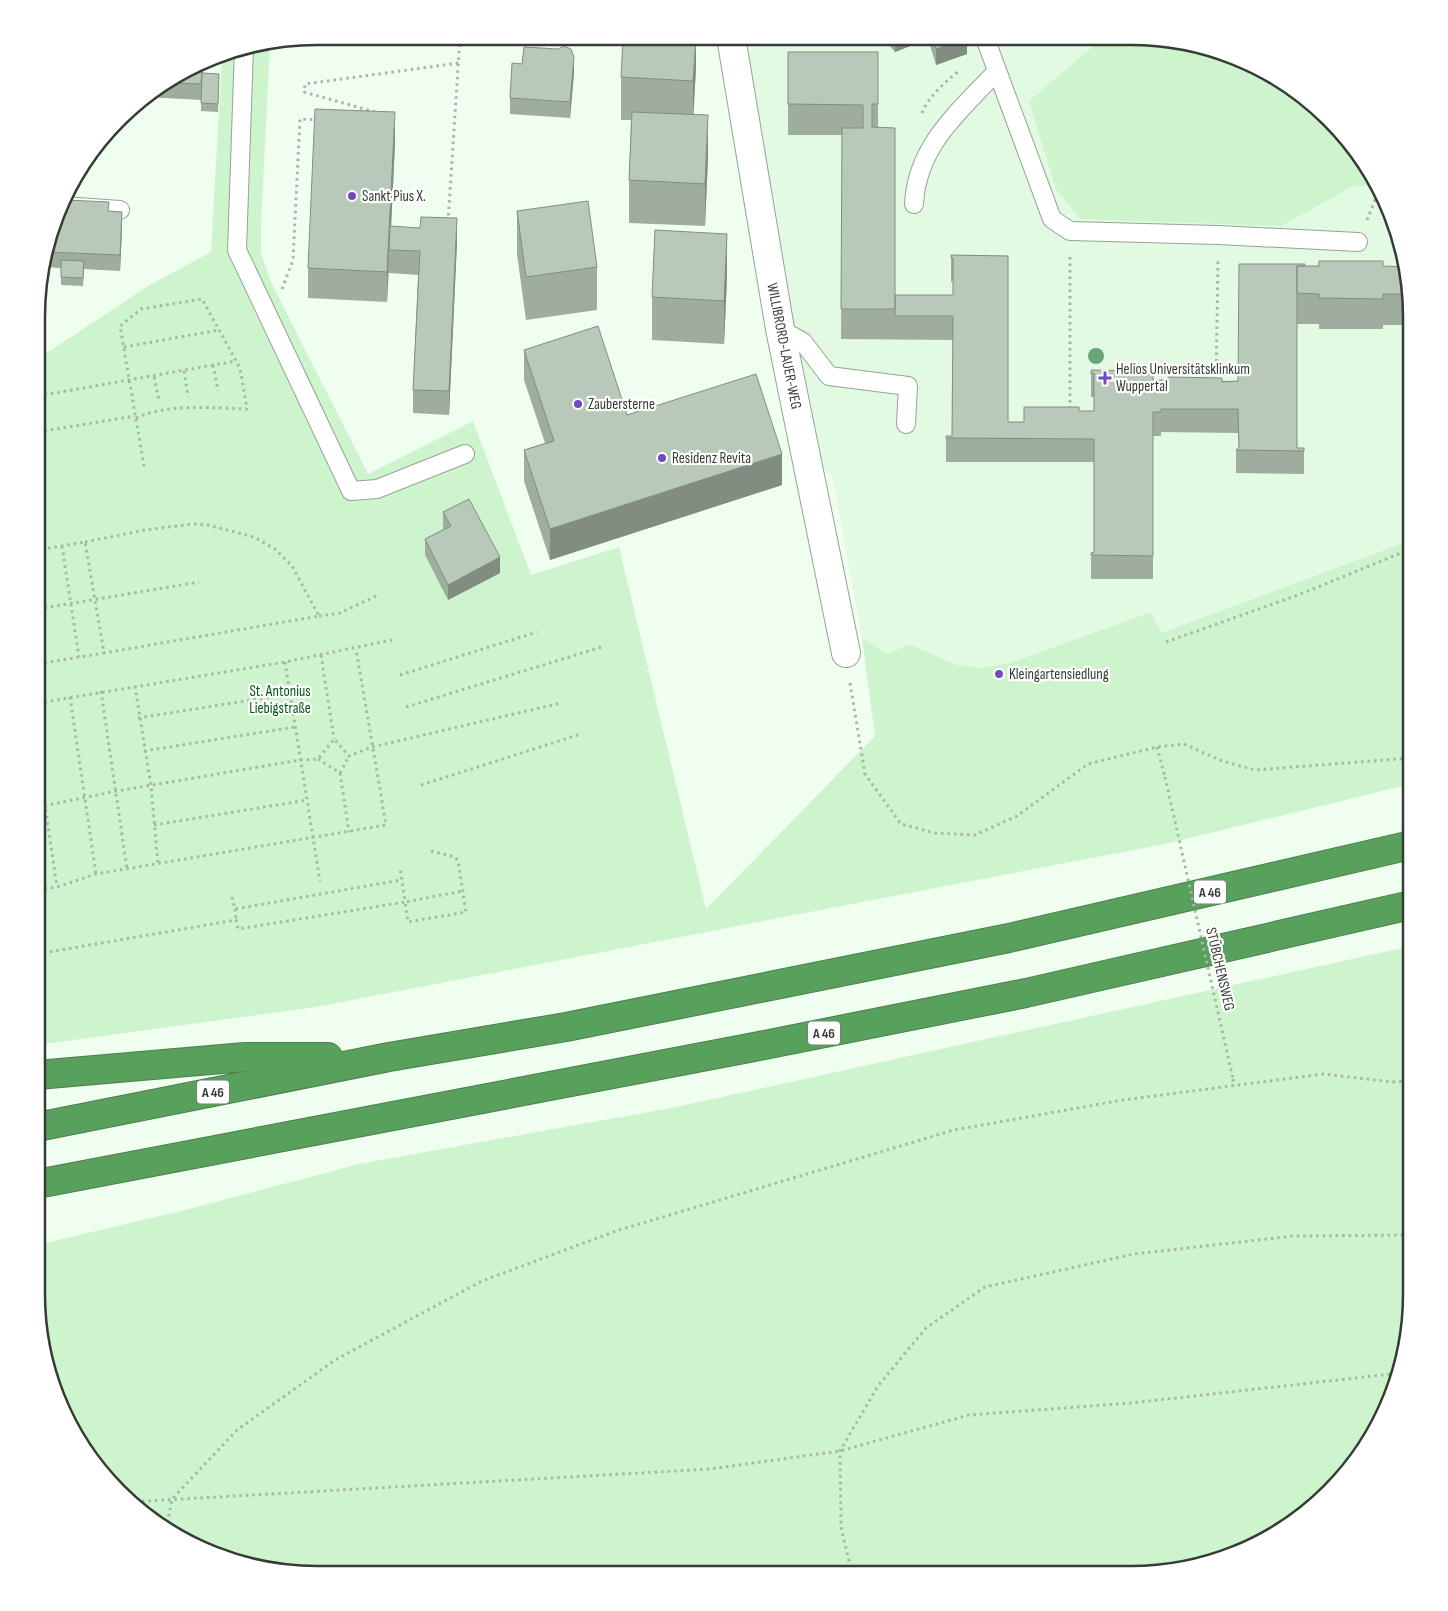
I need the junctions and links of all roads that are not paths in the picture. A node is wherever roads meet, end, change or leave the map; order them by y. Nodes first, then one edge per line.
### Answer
1 (732, 45) edge
2 (988, 45) edge
3 (244, 55) edge
4 (997, 71) junction
5 (914, 204) dead end
6 (69, 206) edge
7 (120, 210) edge
8 (1358, 242) road end
9 (780, 329) junction
10 (906, 424) dead end
11 (464, 454) dead end
12 (846, 653) road end
13 (1403, 847) edge
14 (1403, 907) edge
15 (389, 1057) junction
16 (45, 1075) edge
17 (45, 1125) edge
18 (45, 1182) edge

1 - 9 street, WILLIBRORD-LAUER-WEG
2 - 4 lane
3 - 11 lane
4 - 5 lane
4 - 8 lane
6 - 7 lane
9 - 10 lane
9 - 12 street, WILLIBRORD-LAUER-WEG
13 - 15 highway, A 46
14 - 18 highway, A 46
15 - 16 highway
15 - 17 highway, A 46

